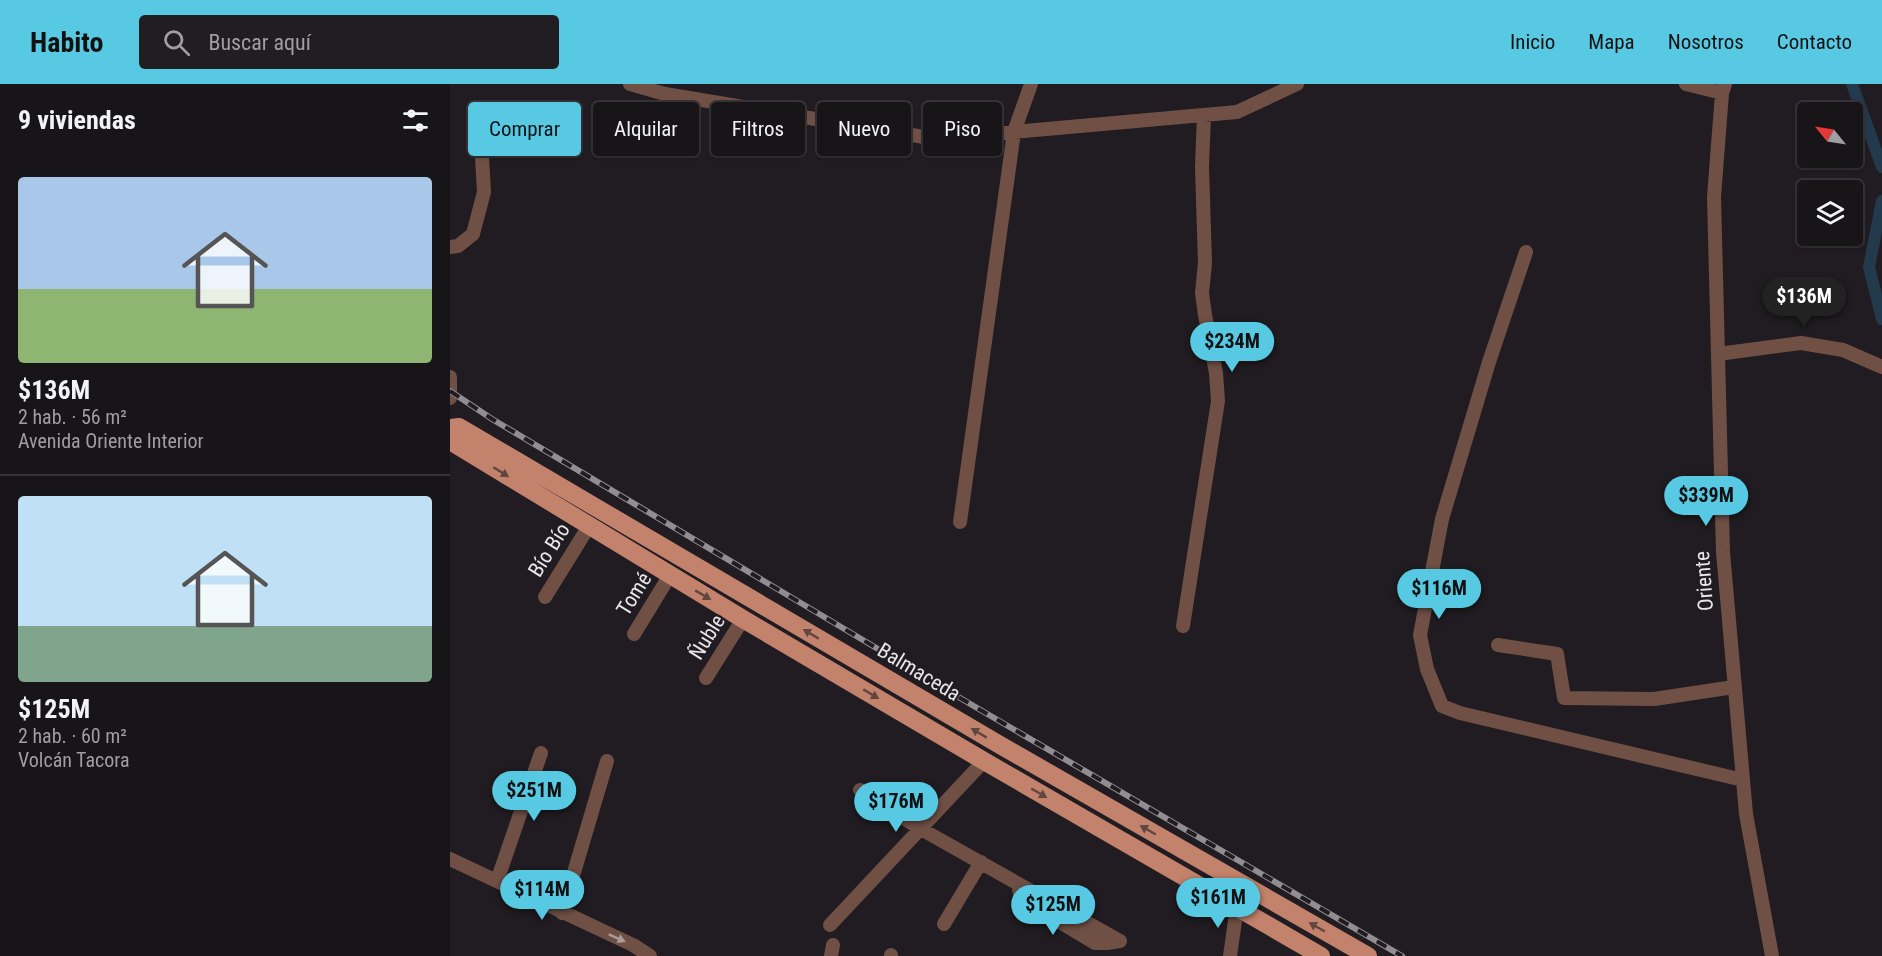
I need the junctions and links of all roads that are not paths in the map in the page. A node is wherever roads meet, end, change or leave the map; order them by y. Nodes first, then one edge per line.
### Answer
1 (630, 84) edge
2 (1031, 84) edge
3 (1297, 84) edge
4 (1686, 84) edge
5 (1724, 88) edge
6 (1204, 114) junction
7 (1014, 132) junction
8 (482, 156) edge
9 (450, 247) edge
10 (1526, 252) dead end
11 (1718, 354) junction
12 (1882, 367) edge
13 (450, 377) edge
14 (450, 398) edge
15 (450, 428) edge
16 (450, 438) edge
17 (960, 522) dead end
18 (589, 526) junction
19 (670, 575) junction
20 (545, 597) dead end
21 (743, 619) junction
22 (1183, 626) dead end
23 (634, 634) dead end
24 (1498, 645) dead end
25 (706, 678) dead end
26 (1734, 687) junction
27 (541, 753) dead end
28 (608, 761) dead end
29 (984, 761) junction
30 (1743, 780) junction
31 (860, 790) dead end
32 (921, 829) junction
33 (450, 859) edge
34 (981, 862) junction
35 (497, 881) junction
36 (1018, 884) junction
37 (1238, 907) junction
38 (562, 913) junction
39 (944, 924) dead end
40 (830, 925) dead end
41 (650, 956) edge
42 (1230, 956) edge
43 (1321, 956) edge
44 (1368, 956) edge
45 (1772, 956) edge

1 - 7 street
2 - 7 street
3 - 6 street
4 - 5 street
5 - 11 street, Oriente
6 - 7 street
6 - 22 street
7 - 17 street
8 - 9 street
10 - 30 street
11 - 12 street
11 - 26 street, Oriente
13 - 14 street
44 -> 15 main road, Balmaceda
16 -> 18 main road, Balmaceda
18 - 19 main road, Balmaceda
18 - 20 street, Bío Bío
19 -> 21 main road, Balmaceda
19 - 23 street, Tomé
21 - 25 street, Ñuble
21 -> 29 main road, Balmaceda
24 - 26 street
26 - 30 street, Oriente
27 - 35 street
28 - 38 street
29 - 32 street
29 -> 37 main road, Balmaceda
30 - 45 street, Oriente
31 - 32 street
32 - 34 street
32 - 40 street
33 - 35 street
34 - 36 street
34 - 39 street
35 - 38 street
36 - 36 street
37 - 42 street
37 - 43 main road, Balmaceda
38 -> 41 street

